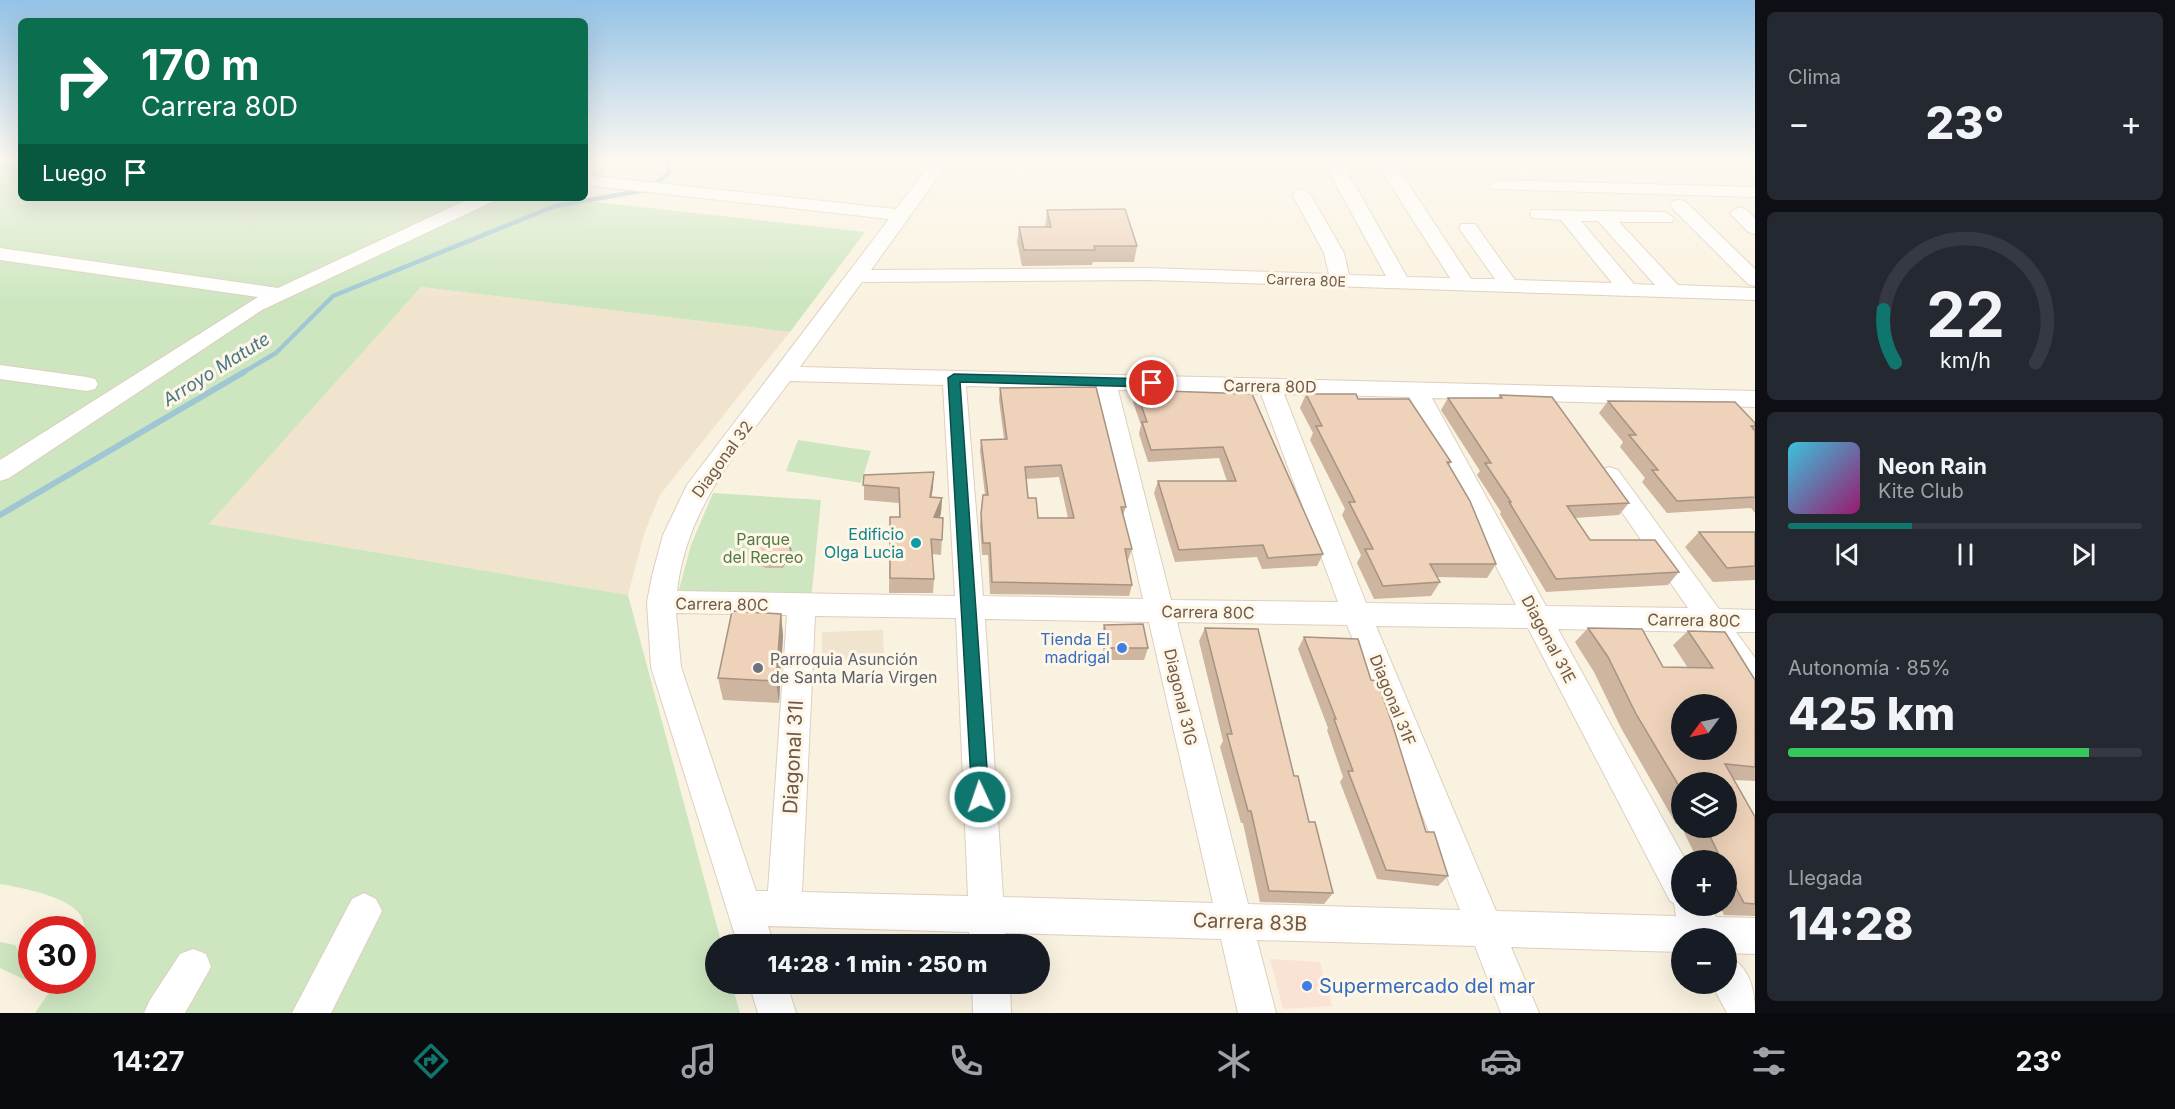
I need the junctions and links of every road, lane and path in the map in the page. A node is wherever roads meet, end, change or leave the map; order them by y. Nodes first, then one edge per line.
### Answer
1 (468, 206) edge
2 (823, 206) edge
3 (908, 206) edge
4 (1308, 206) edge
5 (1357, 206) edge
6 (1414, 206) edge
7 (1739, 213) dead end
8 (1539, 214) dead end
9 (902, 215) junction
10 (1566, 215) junction
11 (1603, 216) junction
12 (1468, 228) dead end
13 (1755, 228) edge
14 (0, 254) edge
15 (858, 276) junction
16 (1755, 280) edge
17 (1341, 282) junction
18 (1401, 284) junction
19 (1465, 285) junction
20 (1510, 287) junction
21 (1628, 290) junction
22 (1672, 291) junction
23 (279, 294) junction
24 (1755, 294) edge
25 (0, 372) edge
26 (785, 374) junction
27 (954, 378) junction
28 (1105, 382) junction
29 (87, 384) dead end
30 (1269, 386) junction
31 (1416, 390) junction
32 (1550, 393) junction
33 (1752, 409) edge
34 (1570, 422) edge
35 (1597, 459) edge
36 (0, 472) edge
37 (661, 602) junction
38 (802, 606) junction
39 (970, 608) junction
40 (1161, 612) junction
41 (1358, 615) junction
42 (1538, 618) junction
43 (1712, 621) junction
44 (1755, 621) edge
45 (1755, 681) edge
46 (1671, 868) edge
47 (745, 908) junction
48 (784, 909) junction
49 (364, 910) dead end
50 (1235, 922) junction
51 (1701, 926) edge
52 (1486, 928) junction
53 (988, 930) edge
54 (753, 934) edge
55 (1755, 936) edge
56 (193, 967) dead end
57 (771, 994) edge
58 (992, 994) edge
59 (1737, 994) edge
60 (163, 1013) edge
61 (311, 1013) edge
62 (777, 1013) edge
63 (993, 1013) edge
64 (1257, 1013) edge
65 (1520, 1013) edge
66 (1748, 1013) edge

1 - 23 street
2 - 9 street
3 - 9 street, Diagonal 32
4 - 17 street
5 - 18 street
6 - 19 street
7 - 13 street
8 - 10 street
9 - 15 street, Diagonal 32
10 - 11 street
10 - 21 street
11 - 16 street
11 - 22 street
12 - 20 street
14 - 23 street
15 - 17 street, Carrera 80E
15 - 26 street, Diagonal 32
17 - 18 street, Carrera 80E
18 - 19 street, Carrera 80E
19 - 20 street, Carrera 80E
20 - 21 street, Carrera 80E
21 - 22 street, Carrera 80E
22 - 24 street, Carrera 80E
23 - 36 street
25 - 29 street
26 - 27 street, Carrera 80D
26 - 37 street, Diagonal 32
27 - 28 street, Carrera 80D
27 - 39 street
28 - 30 street, Carrera 80D
28 - 40 street, Diagonal 31G
30 - 31 street, Carrera 80D
30 - 41 street, Diagonal 31F
31 - 32 street, Carrera 80D
31 - 42 street, Diagonal 31E
32 - 33 street, Carrera 80D
32 - 34 street
35 - 43 street
37 - 38 street, Carrera 80C
37 - 47 street, Diagonal 32
38 - 39 street, Carrera 80C
38 - 48 street, Diagonal 31I
39 - 40 street, Carrera 80C
39 - 53 street
40 - 41 street, Carrera 80C
40 - 50 street, Diagonal 31G
41 - 42 street, Carrera 80C
41 - 52 street, Diagonal 31F
42 - 43 street, Carrera 80C
42 - 46 street, Diagonal 31E
43 - 44 street, Carrera 80C
43 - 45 street
47 - 48 street, Carrera 83B
47 - 54 street, Diagonal 32
48 - 53 street, Carrera 83B
49 - 61 street
50 - 52 street, Carrera 83B
50 - 53 street, Carrera 83B
50 - 64 street, Diagonal 31G
51 - 52 street, Carrera 83B
51 - 55 street, Carrera 83B
52 - 65 street, Diagonal 31F
56 - 60 street
57 - 62 street
58 - 63 street
59 - 66 street

